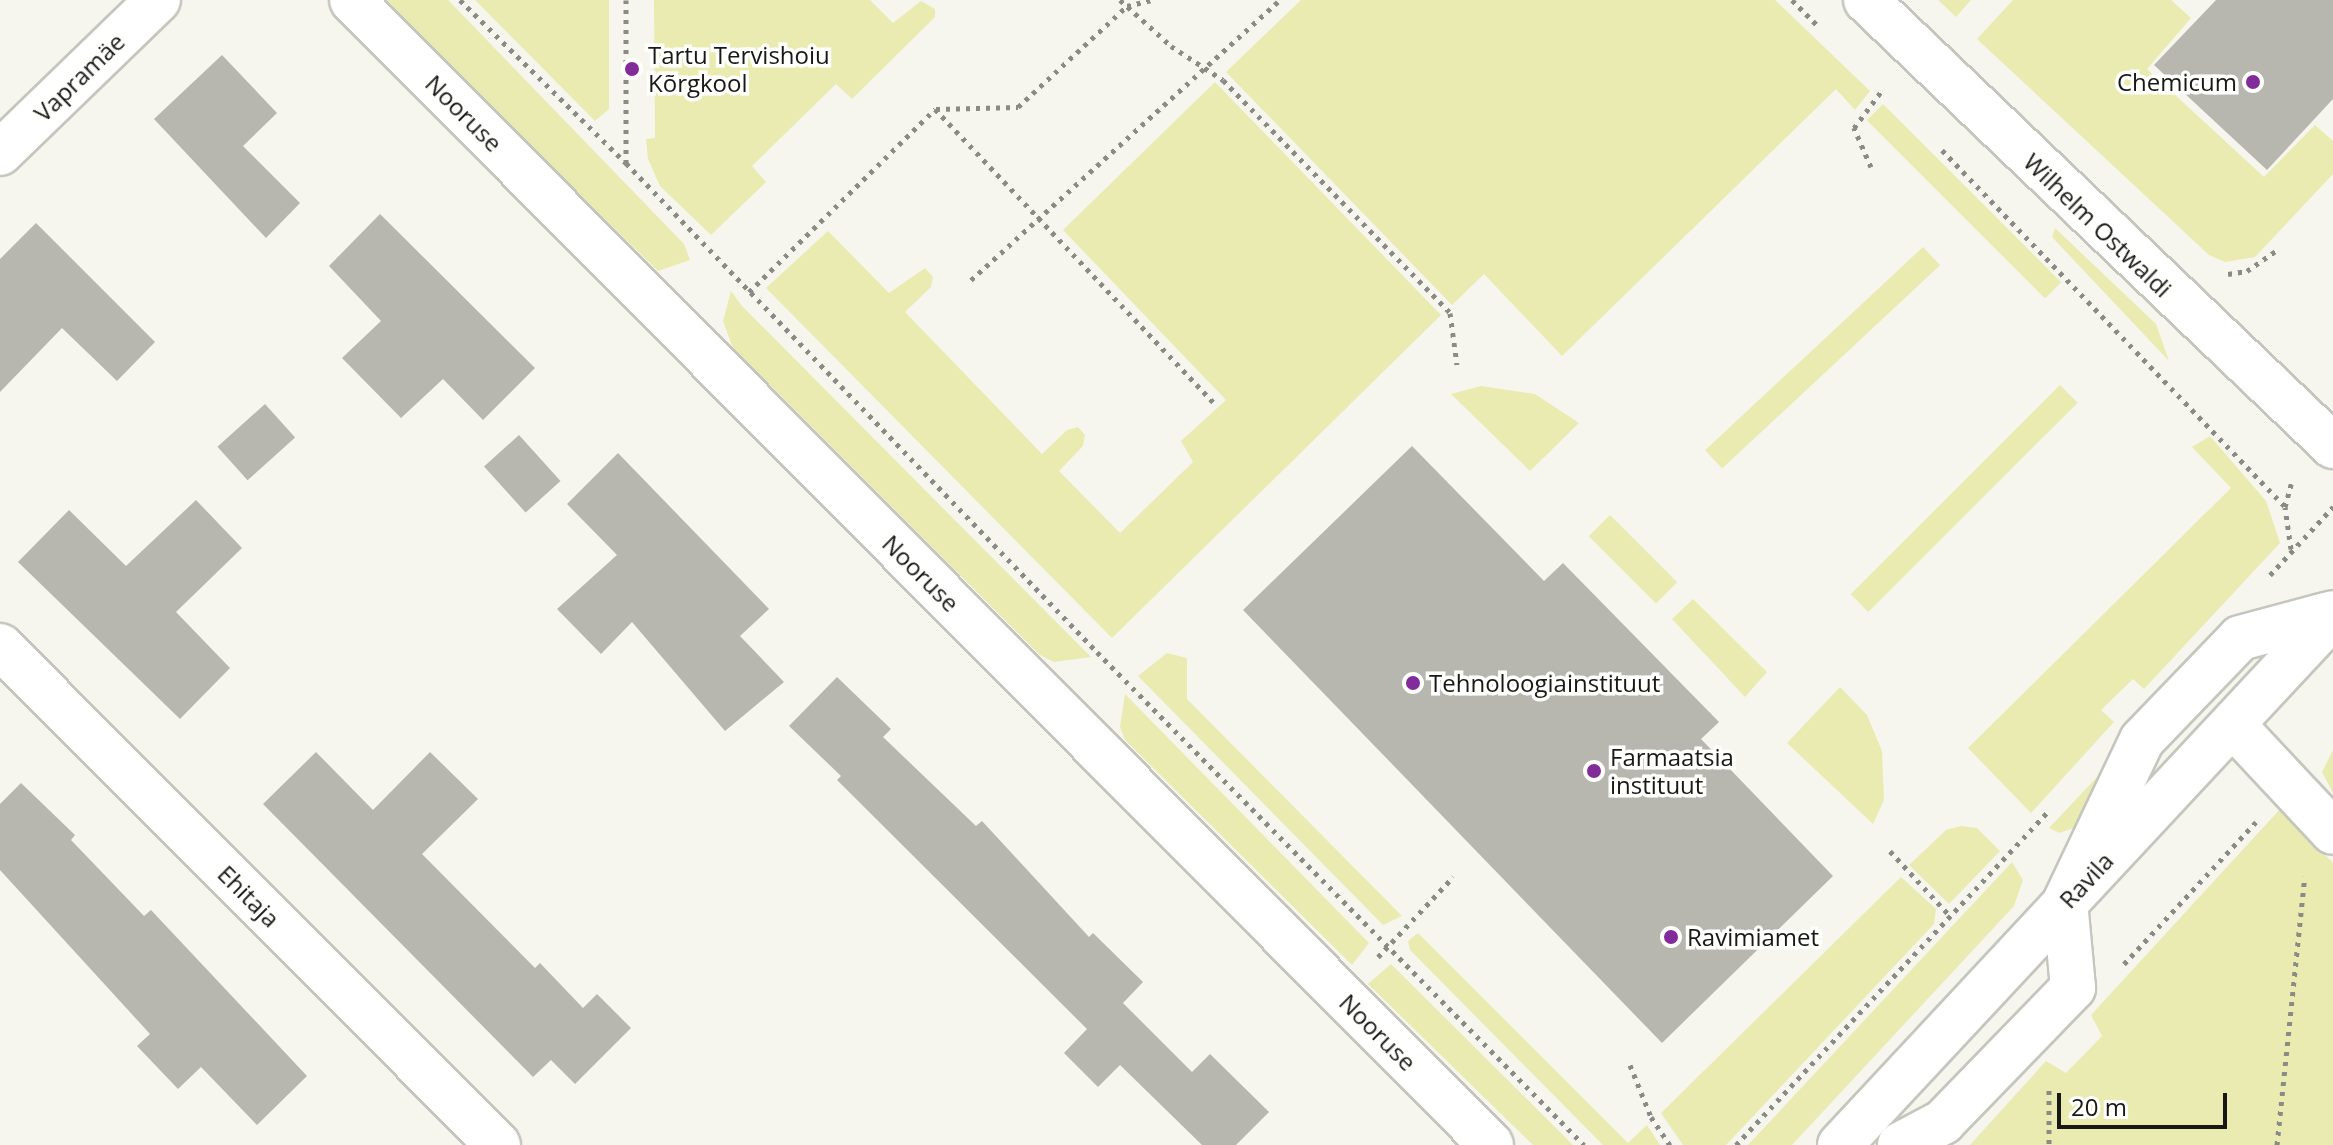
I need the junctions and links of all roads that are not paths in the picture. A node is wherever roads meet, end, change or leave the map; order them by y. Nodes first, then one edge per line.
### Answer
1 (158, 0) edge
2 (352, 0) edge
3 (1866, 0) edge
4 (0, 153) edge
5 (2333, 446) edge
6 (2333, 615) edge
7 (0, 646) edge
8 (2233, 725) junction
9 (2312, 809) edge
10 (2065, 902) junction
11 (498, 1145) edge
12 (1491, 1145) edge
13 (1840, 1145) edge
14 (1900, 1145) edge

1 - 4 street, Vapramäe
2 - 12 street, Nooruse
3 - 5 street, Wilhelm Ostwaldi
6 - 8 street, Ravila
6 - 10 street
7 - 11 street, Ehitaja
8 - 9 street
8 - 10 street, Ravila
10 - 13 street, Ravila
10 - 14 street

